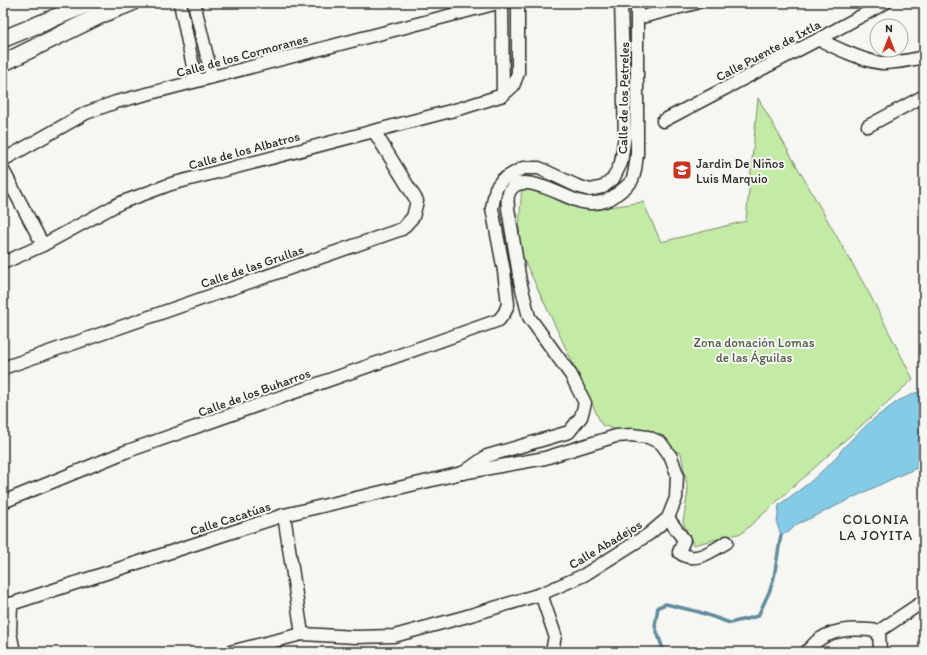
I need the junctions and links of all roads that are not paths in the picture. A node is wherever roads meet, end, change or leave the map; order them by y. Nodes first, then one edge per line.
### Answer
1 (90, 3) edge
2 (131, 3) edge
3 (180, 3) edge
4 (194, 3) edge
5 (498, 3) edge
6 (502, 3) edge
7 (518, 3) edge
8 (621, 3) edge
9 (637, 3) edge
10 (696, 3) edge
11 (885, 3) edge
12 (638, 18) junction
13 (819, 39) junction
14 (3, 40) edge
15 (924, 58) edge
16 (3, 62) edge
17 (212, 77) junction
18 (196, 82) junction
19 (503, 95) junction
20 (924, 96) edge
21 (663, 121) dead end
22 (868, 126) dead end
23 (374, 131) junction
24 (3, 160) edge
25 (3, 170) edge
26 (43, 244) junction
27 (3, 263) edge
28 (508, 304) joint
29 (3, 368) edge
30 (462, 473) junction
31 (3, 502) edge
32 (284, 514) junction
33 (668, 518) junction
34 (727, 542) dead end
35 (541, 594) junction
36 (924, 601) edge
37 (7, 604) edge
38 (879, 630) junction
39 (302, 634) junction
40 (14, 652) edge
41 (230, 652) edge
42 (552, 652) edge
43 (806, 652) edge
44 (880, 652) edge

1 - 14 main road
2 - 16 main road
3 - 18 street
4 - 17 street
5 - 17 street, Calle de los Cormoranes
6 - 19 street
7 - 19 street
8 - 28 street, Calle de los Petreles
9 - 12 street, Calle de los Petreles
10 - 12 street
11 - 13 street, Calle Puente de Ixtla
12 - 30 street, Calle de los Petreles
13 - 15 street
13 - 21 street, Calle Puente de Ixtla
17 - 18 street, Calle de los Cormoranes
18 - 24 street, Calle de los Cormoranes
19 - 23 street, Calle de los Albatros
20 - 22 street
23 - 26 street, Calle de los Albatros
23 - 29 street, Calle de las Grullas
25 - 26 street
26 - 27 street, Calle de los Albatros
28 - 31 street, Calle de los Buharros
30 - 32 street, Calle Cacatúas
30 - 33 street, Calle Abadejos
32 - 37 street, Calle Cacatúas
32 - 39 street
33 - 34 street
33 - 35 street, Calle Abadejos
35 - 39 street, Calle Abadejos
35 - 42 street
36 - 38 street
37 - 40 street
38 - 43 street
38 - 44 street
39 - 41 street, Calle Abadejos

